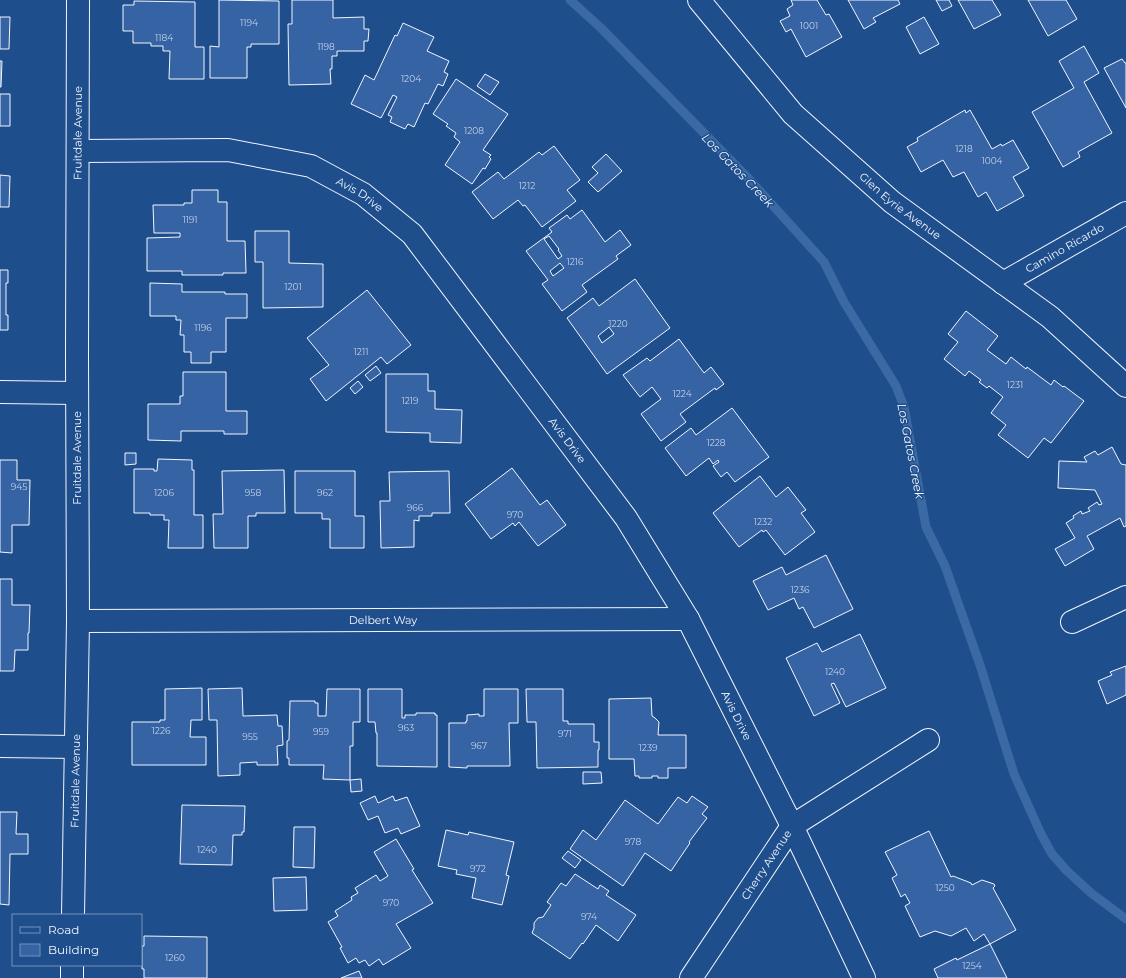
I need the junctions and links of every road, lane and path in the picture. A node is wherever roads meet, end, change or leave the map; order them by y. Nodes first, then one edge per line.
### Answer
1 (78, 0) edge
2 (699, 0) edge
3 (78, 151) junction
4 (1126, 214) edge
5 (1003, 283) junction
6 (1126, 386) edge
7 (0, 392) edge
8 (77, 393) junction
9 (1126, 597) edge
10 (688, 619) junction
11 (78, 621) junction
12 (1072, 622) dead end
13 (928, 740) dead end
14 (0, 746) edge
15 (76, 747) junction
16 (792, 826) junction
17 (73, 914) edge
18 (72, 966) edge
19 (72, 978) edge
20 (691, 978) edge
21 (864, 978) edge

1 - 3 street, Fruitdale Avenue
2 - 5 street, Glen Eyrie Avenue
3 - 8 street, Fruitdale Avenue
3 - 10 street, Avis Drive
4 - 5 street, Camino Ricardo
5 - 6 street, Glen Eyrie Avenue
7 - 8 street
8 - 11 street, Fruitdale Avenue
9 - 12 street
10 - 11 street, Delbert Way
10 - 16 street, Avis Drive
11 - 15 street, Fruitdale Avenue
13 - 16 street, Cherry Avenue
14 - 15 street
15 - 17 street, Fruitdale Avenue
16 - 20 street, Cherry Avenue
16 - 21 street, Avis Drive
18 - 19 street

